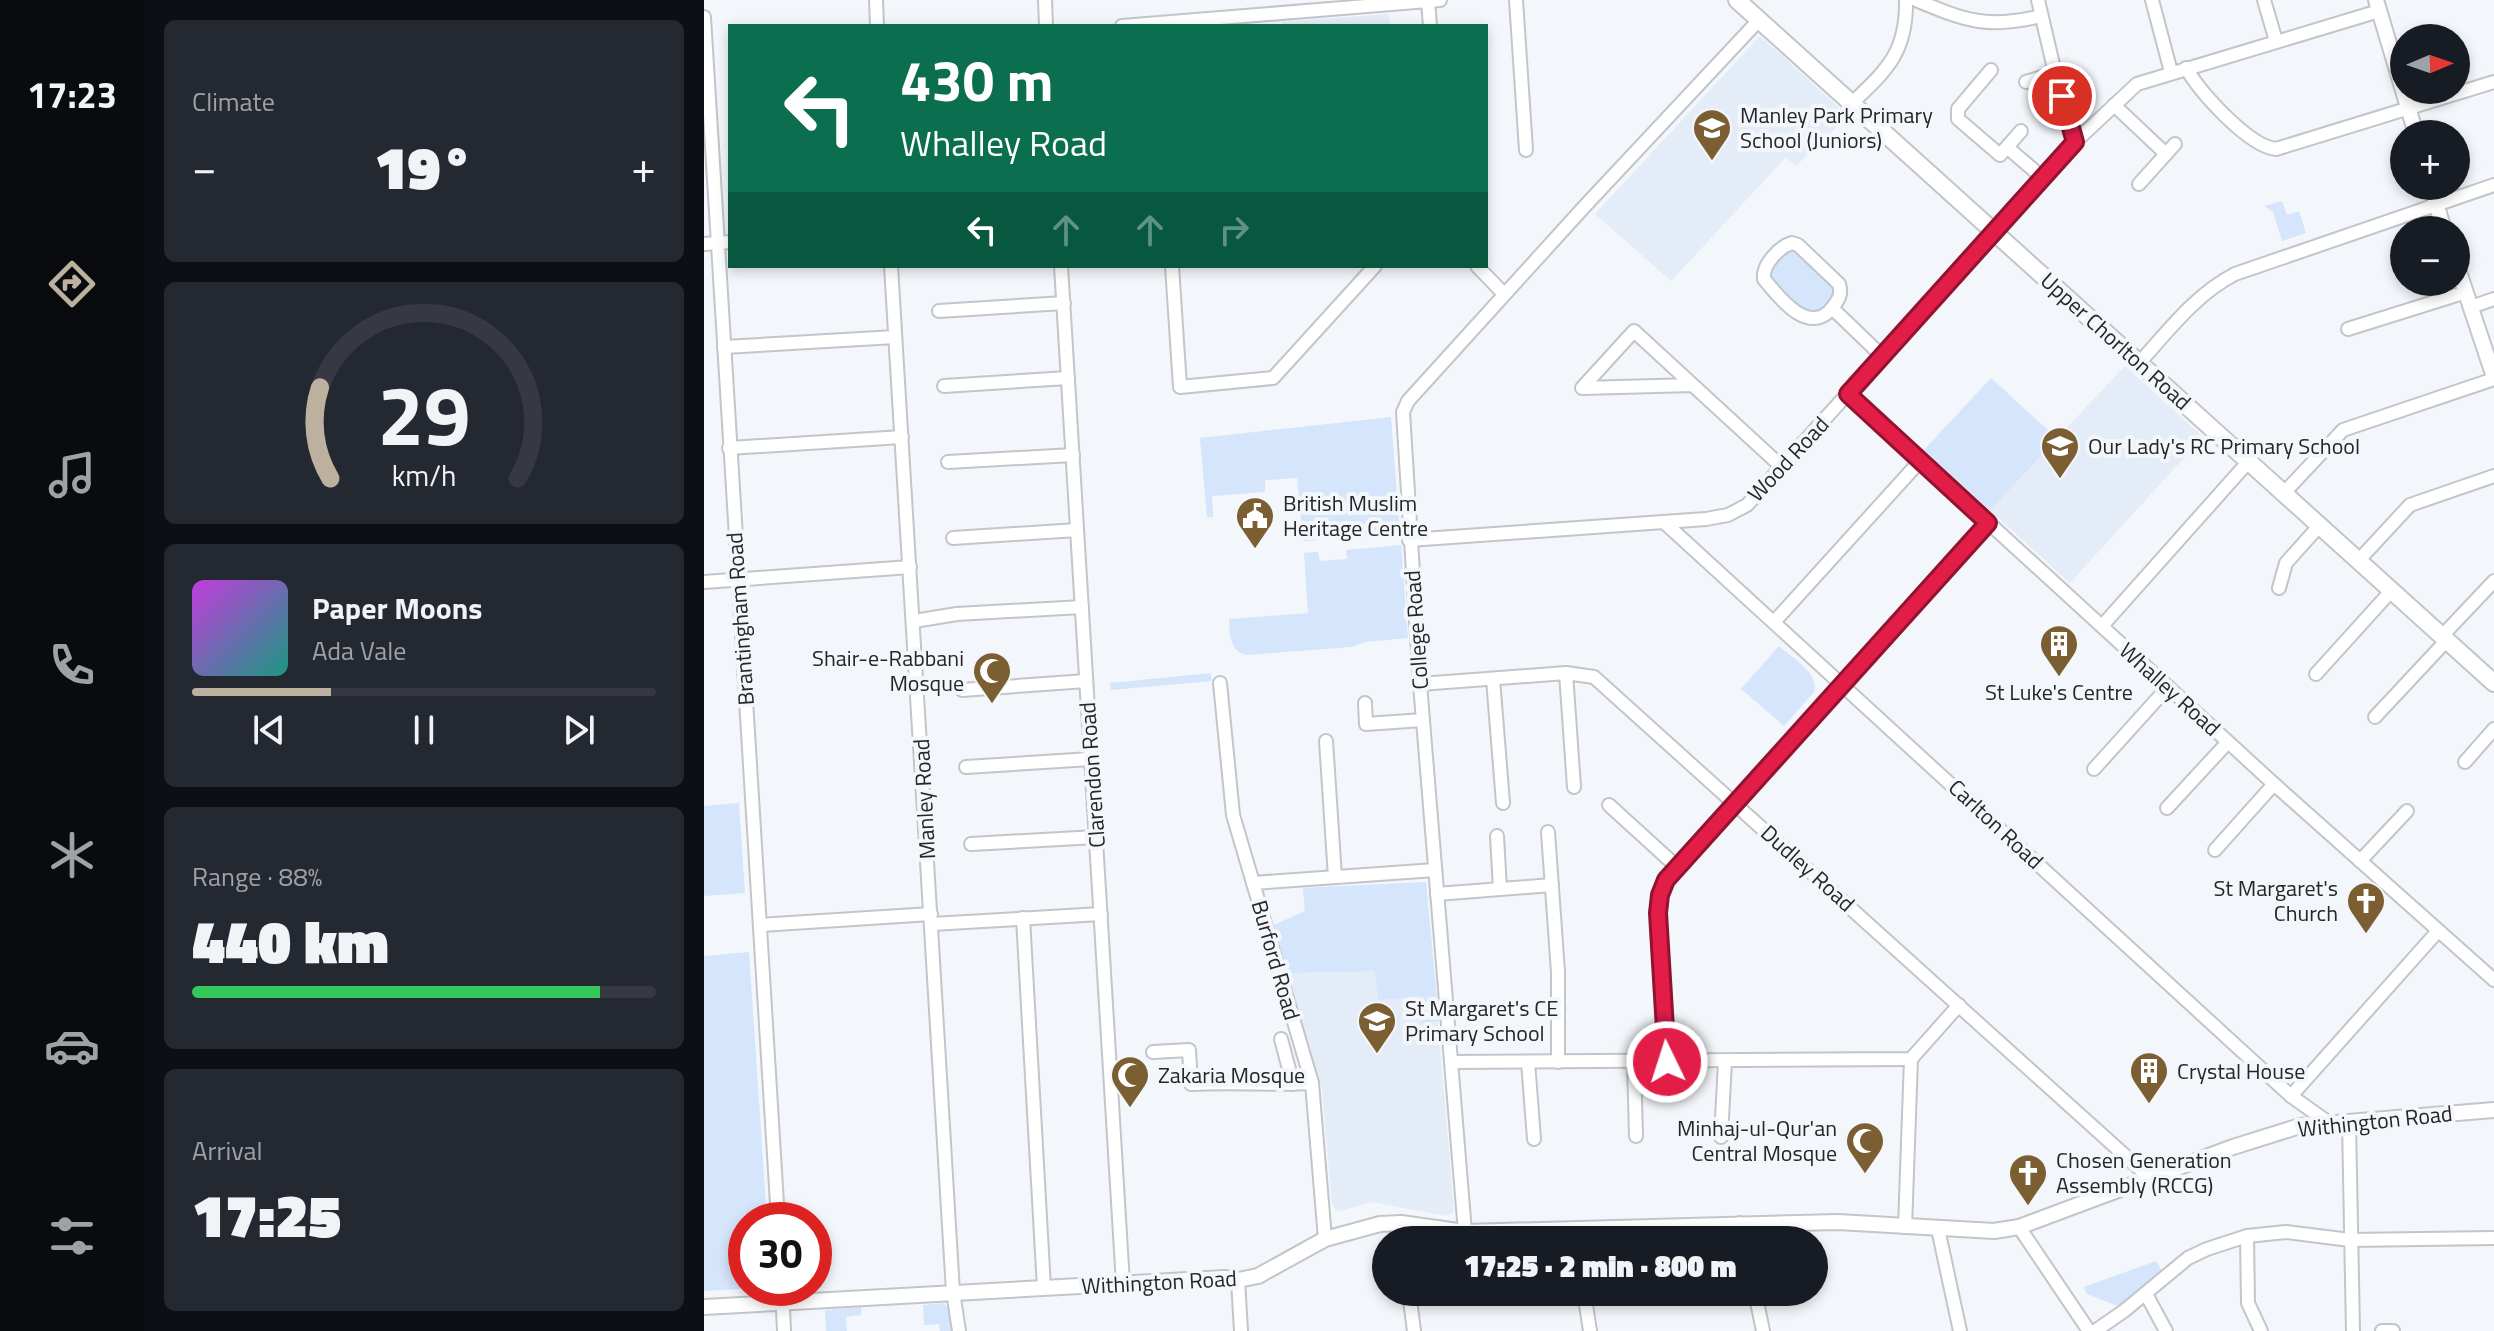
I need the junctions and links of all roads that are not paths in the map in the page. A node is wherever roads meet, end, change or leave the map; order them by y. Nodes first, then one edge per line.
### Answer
1 (876, 0) edge
2 (1045, 0) edge
3 (1440, 0) edge
4 (1516, 0) edge
5 (1737, 0) edge
6 (1906, 0) edge
7 (1916, 0) edge
8 (2038, 0) edge
9 (2152, 0) edge
10 (2264, 0) edge
11 (1428, 1) edge
12 (2378, 5) edge
13 (1277, 7) edge
14 (2041, 16) junction
15 (704, 17) edge
16 (1759, 20) junction
17 (877, 24) edge
18 (1046, 24) edge
19 (1138, 24) edge
20 (1430, 24) edge
21 (2276, 41) junction
22 (2186, 68) junction
23 (1991, 70) dead end
24 (2171, 72) junction
25 (2055, 73) junction
26 (2026, 82) dead end
27 (2494, 82) edge
28 (1852, 103) junction
29 (2114, 105) junction
30 (2408, 108) junction
31 (2412, 120) edge
32 (2021, 131) dead end
33 (2075, 142) junction
34 (2008, 148) junction
35 (1526, 150) dead end
36 (2044, 179) junction
37 (2139, 184) dead end
38 (2494, 185) edge
39 (2435, 200) edge
40 (2436, 203) junction
41 (2440, 216) edge
42 (1995, 232) junction
43 (717, 243) edge
44 (891, 268) edge
45 (1061, 268) edge
46 (1172, 268) edge
47 (1373, 268) edge
48 (1479, 268) edge
49 (1504, 294) junction
50 (2453, 296) edge
51 (2467, 296) edge
52 (2494, 299) edge
53 (1064, 303) junction
54 (2471, 307) junction
55 (1832, 308) junction
56 (939, 311) dead end
57 (2348, 329) dead end
58 (895, 337) junction
59 (724, 347) junction
60 (1883, 357) junction
61 (2140, 362) junction
62 (1068, 378) junction
63 (2494, 378) edge
64 (1693, 385) junction
65 (944, 386) dead end
66 (1848, 394) junction
67 (902, 437) junction
68 (729, 448) junction
69 (1073, 455) junction
70 (1921, 460) junction
71 (2249, 461) junction
72 (948, 462) dead end
73 (1782, 467) junction
74 (2494, 476) edge
75 (2284, 493) junction
76 (1665, 523) junction
77 (1988, 523) junction
78 (2320, 525) junction
79 (1077, 530) junction
80 (953, 538) dead end
81 (1409, 540) junction
82 (2359, 560) junction
83 (910, 567) junction
84 (737, 579) junction
85 (2494, 581) edge
86 (704, 582) edge
87 (2279, 588) dead end
88 (2392, 590) junction
89 (1082, 607) junction
90 (914, 621) junction
91 (1774, 622) junction
92 (2102, 626) junction
93 (2445, 638) junction
94 (1566, 673) junction
95 (2316, 674) dead end
96 (1493, 679) junction
97 (1086, 681) junction
98 (1220, 683) dead end
99 (2494, 683) edge
100 (1420, 684) junction
101 (1843, 684) junction
102 (2168, 687) junction
103 (962, 690) dead end
104 (1365, 703) dead end
105 (2375, 717) dead end
106 (1423, 720) junction
107 (2494, 729) edge
108 (1326, 741) dead end
109 (2228, 742) junction
110 (1091, 759) junction
111 (2465, 762) dead end
112 (966, 767) dead end
113 (2094, 769) dead end
114 (2274, 784) junction
115 (1574, 787) dead end
116 (1735, 802) junction
117 (1503, 803) dead end
118 (1609, 805) dead end
119 (2167, 808) dead end
120 (2407, 811) dead end
121 (1548, 832) dead end
122 (1497, 836) dead end
123 (1096, 837) junction
124 (971, 844) dead end
125 (2215, 850) dead end
126 (2360, 861) junction
127 (1676, 866) junction
128 (1435, 870) junction
129 (1335, 877) junction
130 (1253, 883) junction
131 (1552, 885) junction
132 (1500, 889) junction
133 (1437, 894) junction
134 (1101, 914) junction
135 (1023, 918) junction
136 (932, 919) junction
137 (760, 925) junction
138 (2438, 931) junction
139 (2494, 980) edge
140 (1959, 1005) junction
141 (1281, 1039) dead end
142 (1153, 1052) dead end
143 (1911, 1059) junction
144 (1725, 1061) junction
145 (1451, 1062) junction
146 (1528, 1062) junction
147 (1558, 1062) junction
148 (1634, 1062) junction
149 (1667, 1062) junction
150 (1312, 1083) junction
151 (1293, 1084) junction
152 (2291, 1096) junction
153 (2494, 1110) edge
154 (2349, 1122) junction
155 (2329, 1123) junction
156 (1636, 1136) dead end
157 (1721, 1137) dead end
158 (1534, 1139) dead end
159 (2151, 1179) junction
160 (777, 1202) edge
161 (1401, 1223) junction
162 (1740, 1223) junction
163 (1401, 1226) edge
164 (1422, 1226) edge
165 (1465, 1226) edge
166 (1695, 1226) edge
167 (1741, 1226) edge
168 (1905, 1227) junction
169 (2019, 1227) junction
170 (1938, 1229) junction
171 (2247, 1236) junction
172 (2494, 1238) edge
173 (1325, 1239) junction
174 (2350, 1240) junction
175 (1238, 1280) junction
176 (1123, 1284) junction
177 (1044, 1288) junction
178 (953, 1292) junction
179 (832, 1294) edge
180 (2146, 1294) junction
181 (728, 1303) edge
182 (783, 1306) edge
183 (1411, 1306) edge
184 (1586, 1306) edge
185 (1758, 1306) edge
186 (704, 1307) edge
187 (784, 1331) edge
188 (959, 1331) edge
189 (1241, 1331) edge
190 (1414, 1331) edge
191 (1590, 1331) edge
192 (1763, 1331) edge
193 (1960, 1331) edge
194 (2092, 1331) edge
195 (2166, 1331) edge
196 (2261, 1331) edge
197 (2353, 1331) edge
198 (2382, 1331) edge
199 (2393, 1331) edge

1 - 17 street
2 - 18 street
3 - 11 street
4 - 35 street
5 - 16 main road, Upper Chorlton Road
6 - 28 street
7 - 14 street
8 - 14 street
9 - 24 street
10 - 21 street
11 - 13 street
11 - 20 street
12 - 21 street, Wood Road
12 - 30 street
13 - 19 street
14 - 25 street
15 - 43 street, Brantingham Road
16 - 28 main road, Upper Chorlton Road
16 - 49 street, College Road
21 - 22 street, Wood Road
22 - 24 street, Wood Road
22 - 30 street
23 - 34 street
24 - 29 street, Wood Road
25 - 26 street
25 - 33 street
27 - 30 street
28 - 42 main road, Upper Chorlton Road
29 - 33 street, Wood Road
29 - 37 street
30 - 31 street
32 - 34 street
33 - 36 street, Wood Road
34 - 36 street
36 - 42 street, Wood Road
38 - 40 street
39 - 40 street
40 - 41 street
40 - 61 street
42 - 60 street, Wood Road
42 - 61 main road, Upper Chorlton Road
43 - 59 street, Brantingham Road
44 - 58 street, Manley Road
45 - 53 street, Clarendon Road
46 - 47 street
48 - 49 street
49 - 81 street, College Road
50 - 57 street
51 - 54 street
52 - 54 street
53 - 56 street
53 - 62 street, Clarendon Road
54 - 63 street
55 - 55 street
55 - 60 street
58 - 59 street
58 - 67 street, Manley Road
59 - 68 street, Brantingham Road
60 - 66 street, Wood Road
61 - 71 main road, Upper Chorlton Road
62 - 65 street
62 - 69 street, Clarendon Road
63 - 75 street
64 - 64 street
64 - 73 street
66 - 70 street, Whalley Road
66 - 73 street, Wood Road
67 - 68 street
67 - 83 street, Manley Road
68 - 84 street, Brantingham Road
69 - 72 street
69 - 79 street, Clarendon Road
70 - 77 street, Whalley Road
70 - 91 street
71 - 75 main road, Upper Chorlton Road
71 - 92 street
73 - 76 street, Wood Road
74 - 82 street
75 - 78 main road, Upper Chorlton Road
76 - 81 street, Wood Road
76 - 91 street, Carlton Road
77 - 92 street, Whalley Road
77 - 101 street
78 - 82 main road, Upper Chorlton Road
78 - 87 street
79 - 80 street
79 - 89 street, Clarendon Road
81 - 100 street, College Road
82 - 88 main road, Upper Chorlton Road
83 - 84 street
83 - 90 street, Manley Road
84 - 86 street
84 - 137 street, Brantingham Road
85 - 93 street
88 - 93 main road, Upper Chorlton Road
88 - 95 street
89 - 90 street
89 - 97 street, Clarendon Road
90 - 136 street, Manley Road
91 - 101 street, Carlton Road
92 - 102 street, Whalley Road
93 - 99 main road, Upper Chorlton Road
93 - 105 street
94 - 96 street, Dudley Road
94 - 115 street
94 - 116 street, Dudley Road
96 - 100 street, Dudley Road
96 - 117 street
97 - 103 street
97 - 110 street, Clarendon Road
98 - 130 street, Burford Road
100 - 106 street, College Road
101 - 116 street
101 - 152 street, Carlton Road
102 - 109 street, Whalley Road
102 - 113 street
104 - 106 street
106 - 128 street, College Road
107 - 111 street
108 - 129 street
109 - 114 street, Whalley Road
109 - 119 street
110 - 112 street
110 - 123 street, Clarendon Road
114 - 125 street
114 - 126 street, Whalley Road
116 - 127 street
116 - 140 street, Dudley Road
118 - 127 street
120 - 126 street
121 - 131 street
122 - 132 street
123 - 124 street
123 - 134 street, Clarendon Road
126 - 138 street, Whalley Road
127 - 149 street
128 - 129 street
128 - 133 street, College Road
129 - 130 street
130 - 150 street, Burford Road
131 - 132 street
131 - 147 street
132 - 133 street
133 - 145 street, College Road
134 - 135 street
134 - 176 street, Clarendon Road
135 - 136 street
135 - 177 street
136 - 137 street
136 - 178 street, Manley Road
137 - 160 street, Brantingham Road
138 - 139 street, Whalley Road
138 - 152 street
140 - 143 street
140 - 159 street, Dudley Road
141 - 151 street
142 - 151 street
143 - 144 street
143 - 168 street
144 - 149 street
144 - 157 street
145 - 146 street
145 - 165 street, College Road
146 - 147 street
146 - 158 street
147 - 148 street
148 - 149 street
148 - 156 street
150 - 151 street
150 - 173 street, Burford Road
152 - 155 street, Carlton Road
153 - 154 street, Withington Road
154 - 155 street, Withington Road
154 - 174 street
155 - 159 street, Withington Road
159 - 169 street, Withington Road
161 - 163 street
161 - 164 street, Withington Road
161 - 173 street, Withington Road
162 - 166 street, Withington Road
162 - 167 street
162 - 168 street, Withington Road
168 - 170 street, Withington Road
169 - 170 street, Withington Road
169 - 194 street
170 - 193 street
171 - 174 street
171 - 180 street
171 - 196 street
172 - 174 street
173 - 175 street, Withington Road
174 - 197 street
175 - 176 street, Withington Road
175 - 189 street
176 - 177 street, Withington Road
177 - 178 street, Withington Road
178 - 179 street, Withington Road
178 - 188 street, Manley Road
180 - 194 street
180 - 195 street
181 - 186 street, Withington Road
182 - 187 street
183 - 190 street
184 - 191 street
185 - 192 street
198 - 199 street

